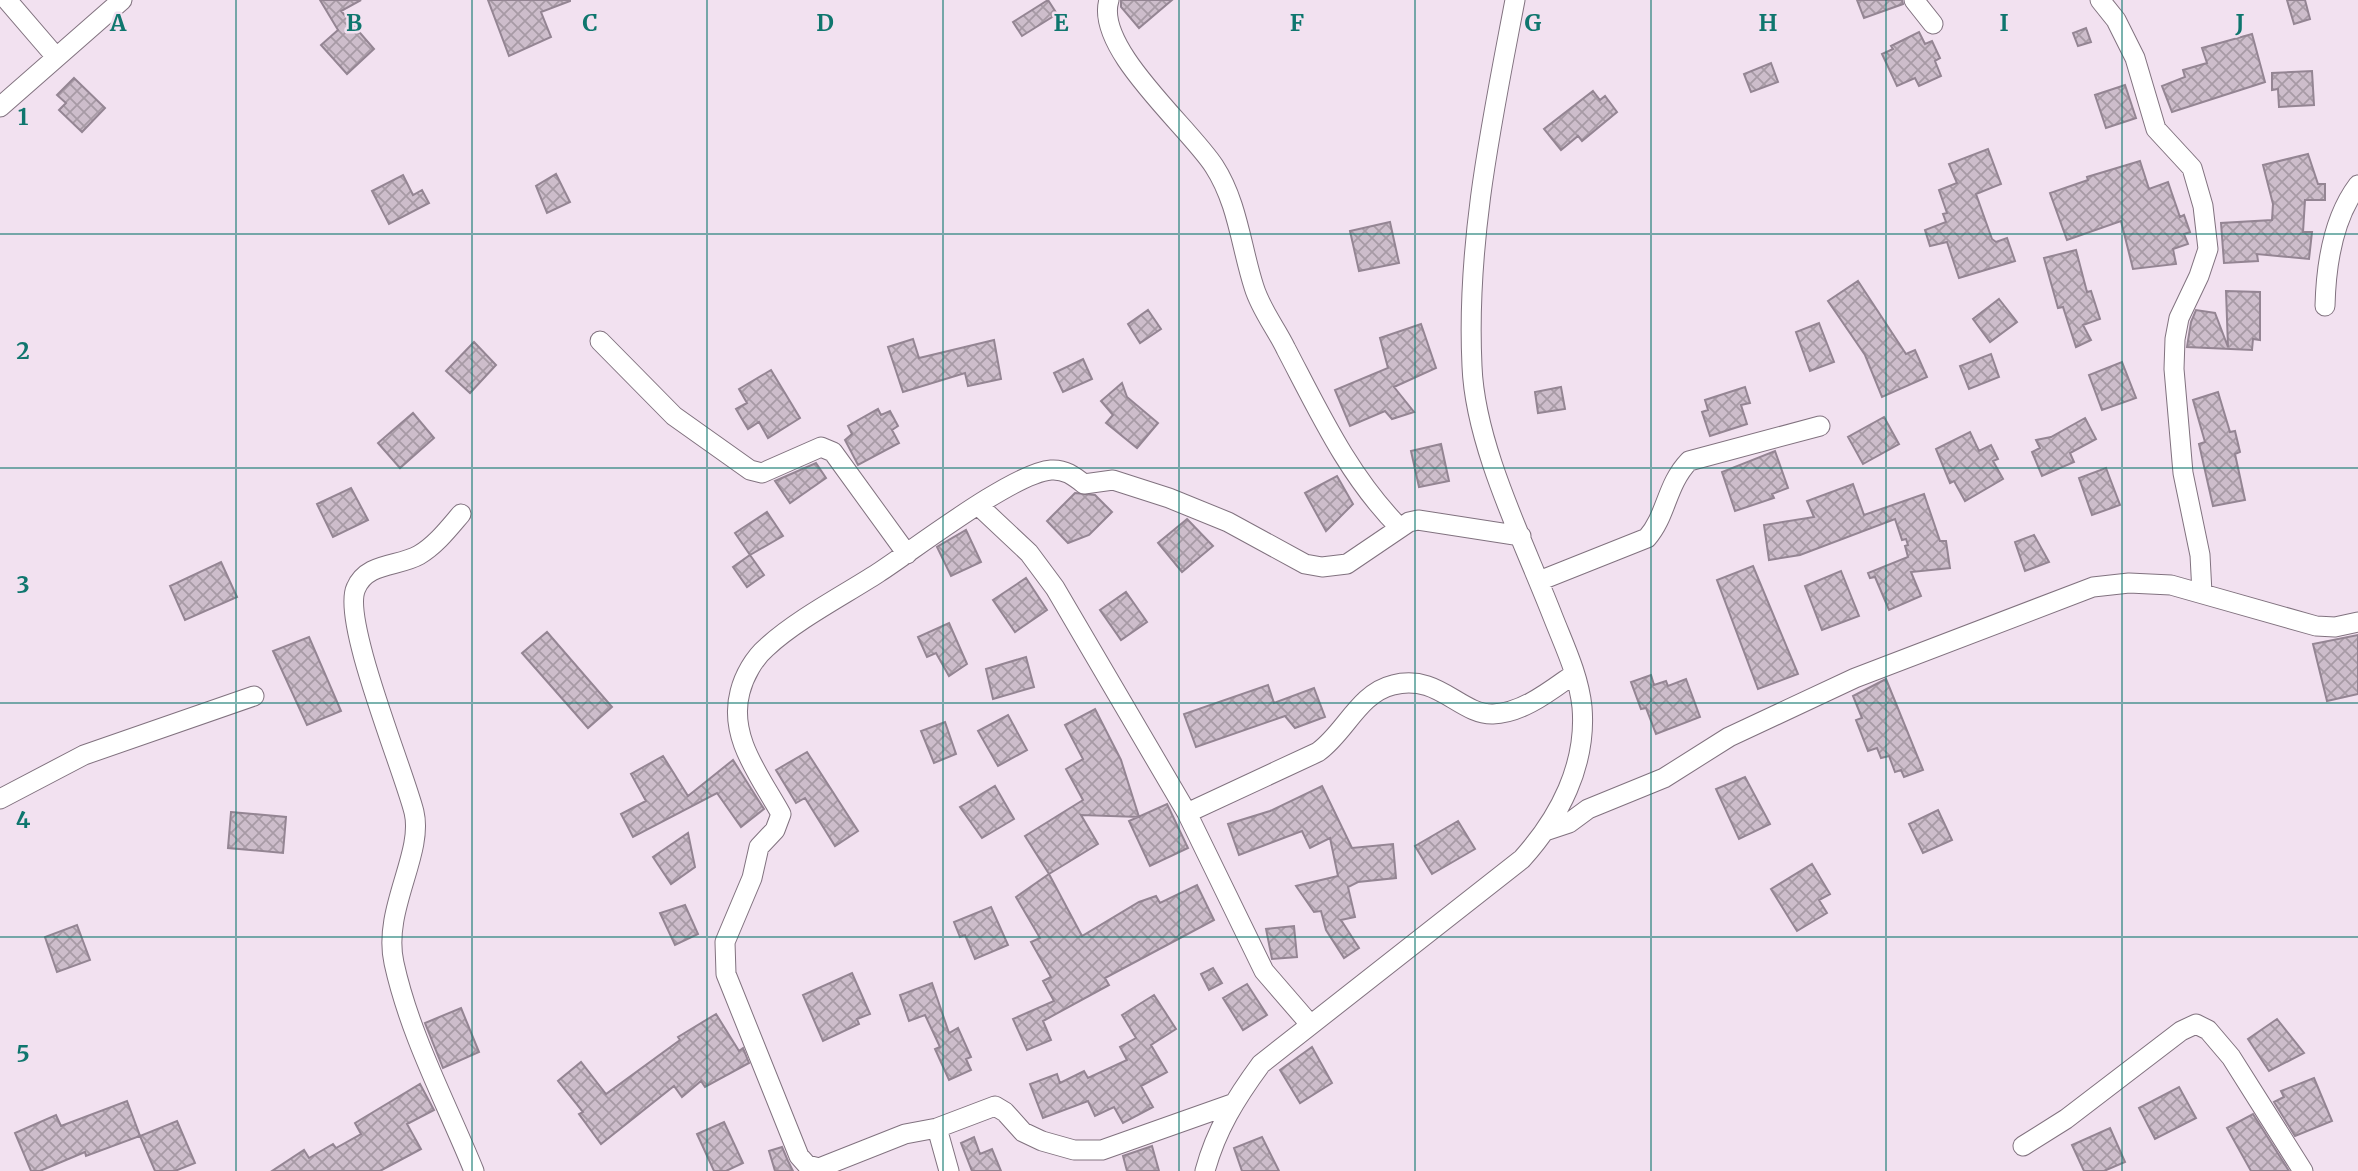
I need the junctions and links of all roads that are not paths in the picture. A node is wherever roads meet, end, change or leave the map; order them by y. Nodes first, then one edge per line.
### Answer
1 (7, 0) edge
2 (122, 0) edge
3 (1109, 0) edge
4 (1515, 0) edge
5 (1914, 0) edge
6 (2100, 0) edge
7 (1933, 24) dead end
8 (56, 57) junction
9 (0, 107) edge
10 (2358, 185) edge
11 (2325, 306) dead end
12 (600, 341) dead end
13 (1821, 426) dead end
14 (978, 505) junction
15 (461, 514) dead end
16 (1400, 528) junction
17 (1521, 536) junction
18 (906, 554) junction
19 (1539, 581) junction
20 (2203, 593) junction
21 (2358, 622) edge
22 (1574, 674) junction
23 (254, 695) dead end
24 (0, 799) edge
25 (1187, 813) junction
26 (1548, 830) junction
27 (1309, 1023) junction
28 (1232, 1104) junction
29 (937, 1128) junction
30 (2023, 1146) dead end
31 (474, 1171) edge
32 (950, 1171) edge
33 (1205, 1171) edge
34 (2303, 1171) edge

1 - 8 street
2 - 8 street
3 - 16 street
4 - 17 street
5 - 7 street
6 - 20 street
8 - 9 street
10 - 11 street
12 - 18 street
13 - 19 street
14 - 16 street
14 - 18 street
14 - 25 street
15 - 31 street
16 - 17 street
17 - 19 street
18 - 29 street
19 - 22 street
20 - 21 street
20 - 26 street
22 - 25 street
22 - 26 street
23 - 24 street
25 - 27 street
26 - 27 street
27 - 28 street
28 - 29 street
28 - 33 street
29 - 32 street
30 - 34 street

